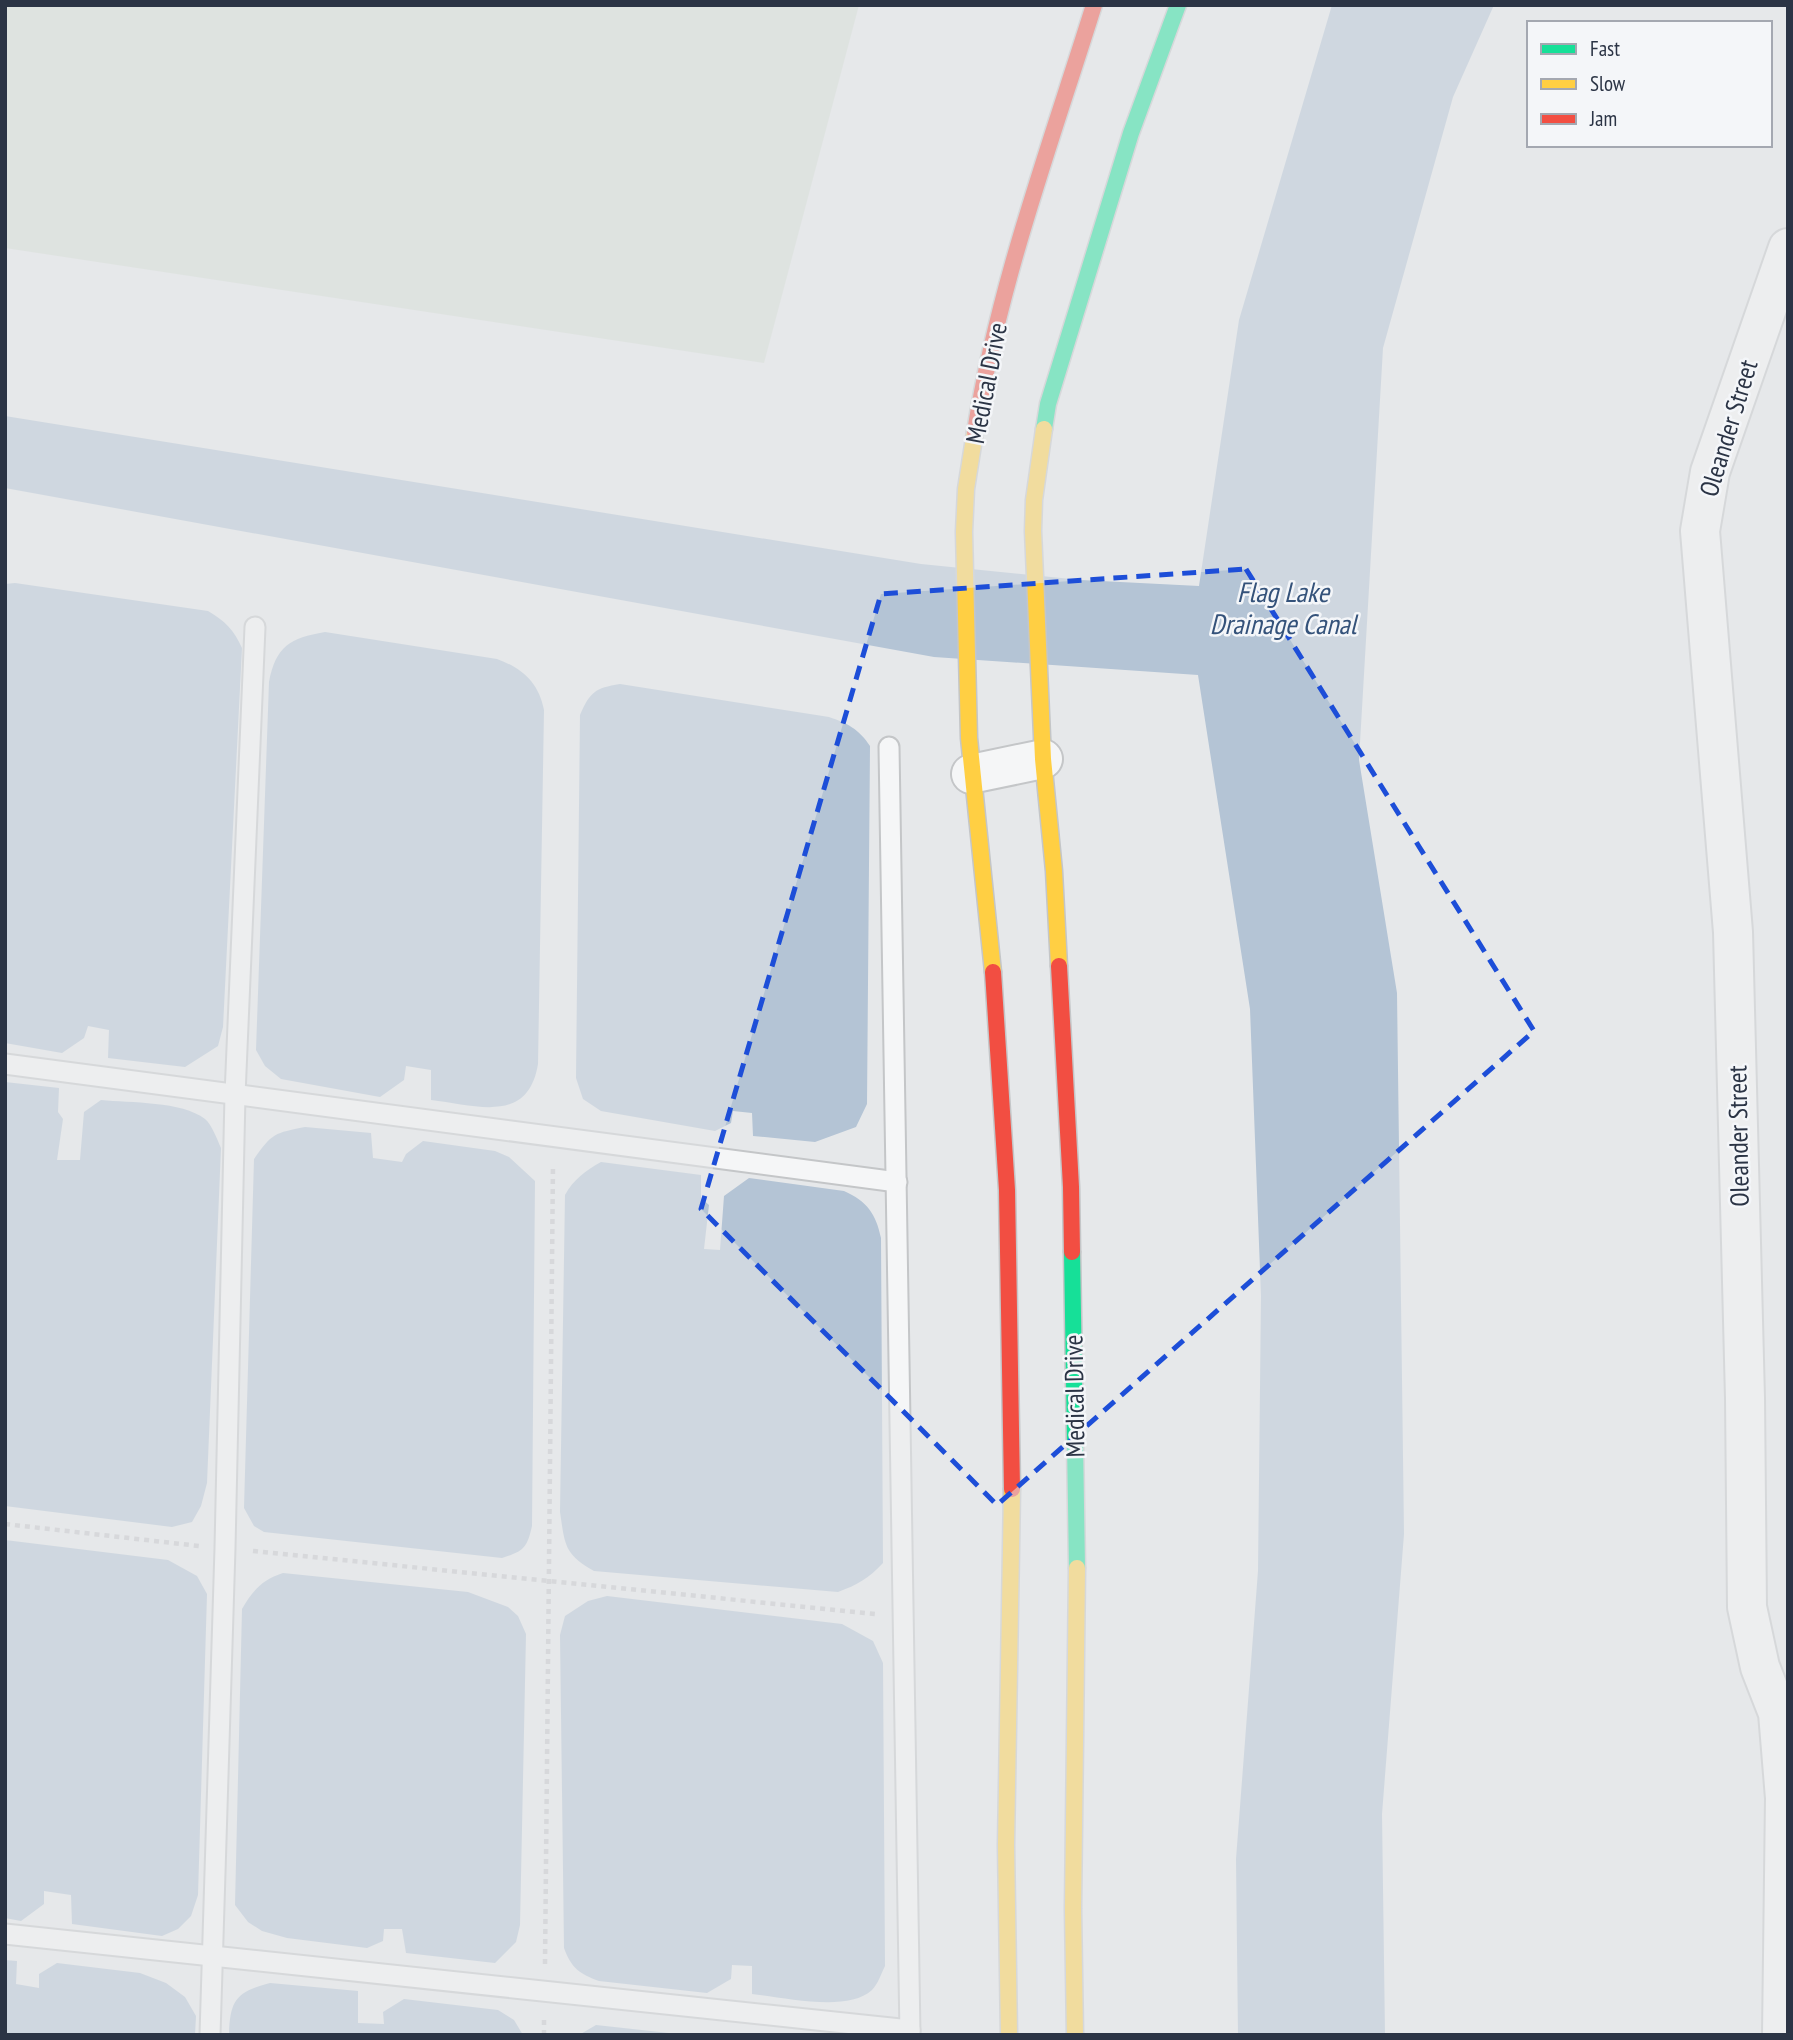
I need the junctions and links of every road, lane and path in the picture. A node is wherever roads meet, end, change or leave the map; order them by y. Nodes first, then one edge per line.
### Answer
1 (1094, 5) edge
2 (1178, 5) edge
3 (1788, 248) edge
4 (255, 627) dead end
5 (890, 747) dead end
6 (1043, 749) junction
7 (970, 756) junction
8 (5, 1064) edge
9 (235, 1095) junction
10 (553, 1136) junction
11 (897, 1182) junction
12 (5, 1524) edge
13 (225, 1548) junction
14 (548, 1583) junction
15 (903, 1616) junction
16 (1783, 1713) edge
17 (5, 1934) edge
18 (213, 1956) junction
19 (545, 1991) junction
20 (910, 2032) edge
21 (210, 2035) edge
22 (544, 2035) edge
23 (1009, 2035) edge
24 (1074, 2035) edge
25 (1782, 2035) edge

1 - 7 street, Medical Drive
2 - 6 street, Medical Drive
3 - 16 street, Oleander Street
4 - 9 lane
5 - 11 lane
6 - 7 street
6 - 24 street, Medical Drive
7 - 23 street, Medical Drive
8 - 9 lane
9 - 10 lane
9 - 13 lane
10 - 11 lane
10 - 14 path
11 - 15 lane
12 - 13 path
13 - 14 path
13 - 18 lane
14 - 15 path
14 - 19 path
15 - 20 lane
16 - 25 street, Oleander Street
17 - 18 lane
18 - 19 lane
18 - 21 lane
19 - 20 lane
19 - 22 path

